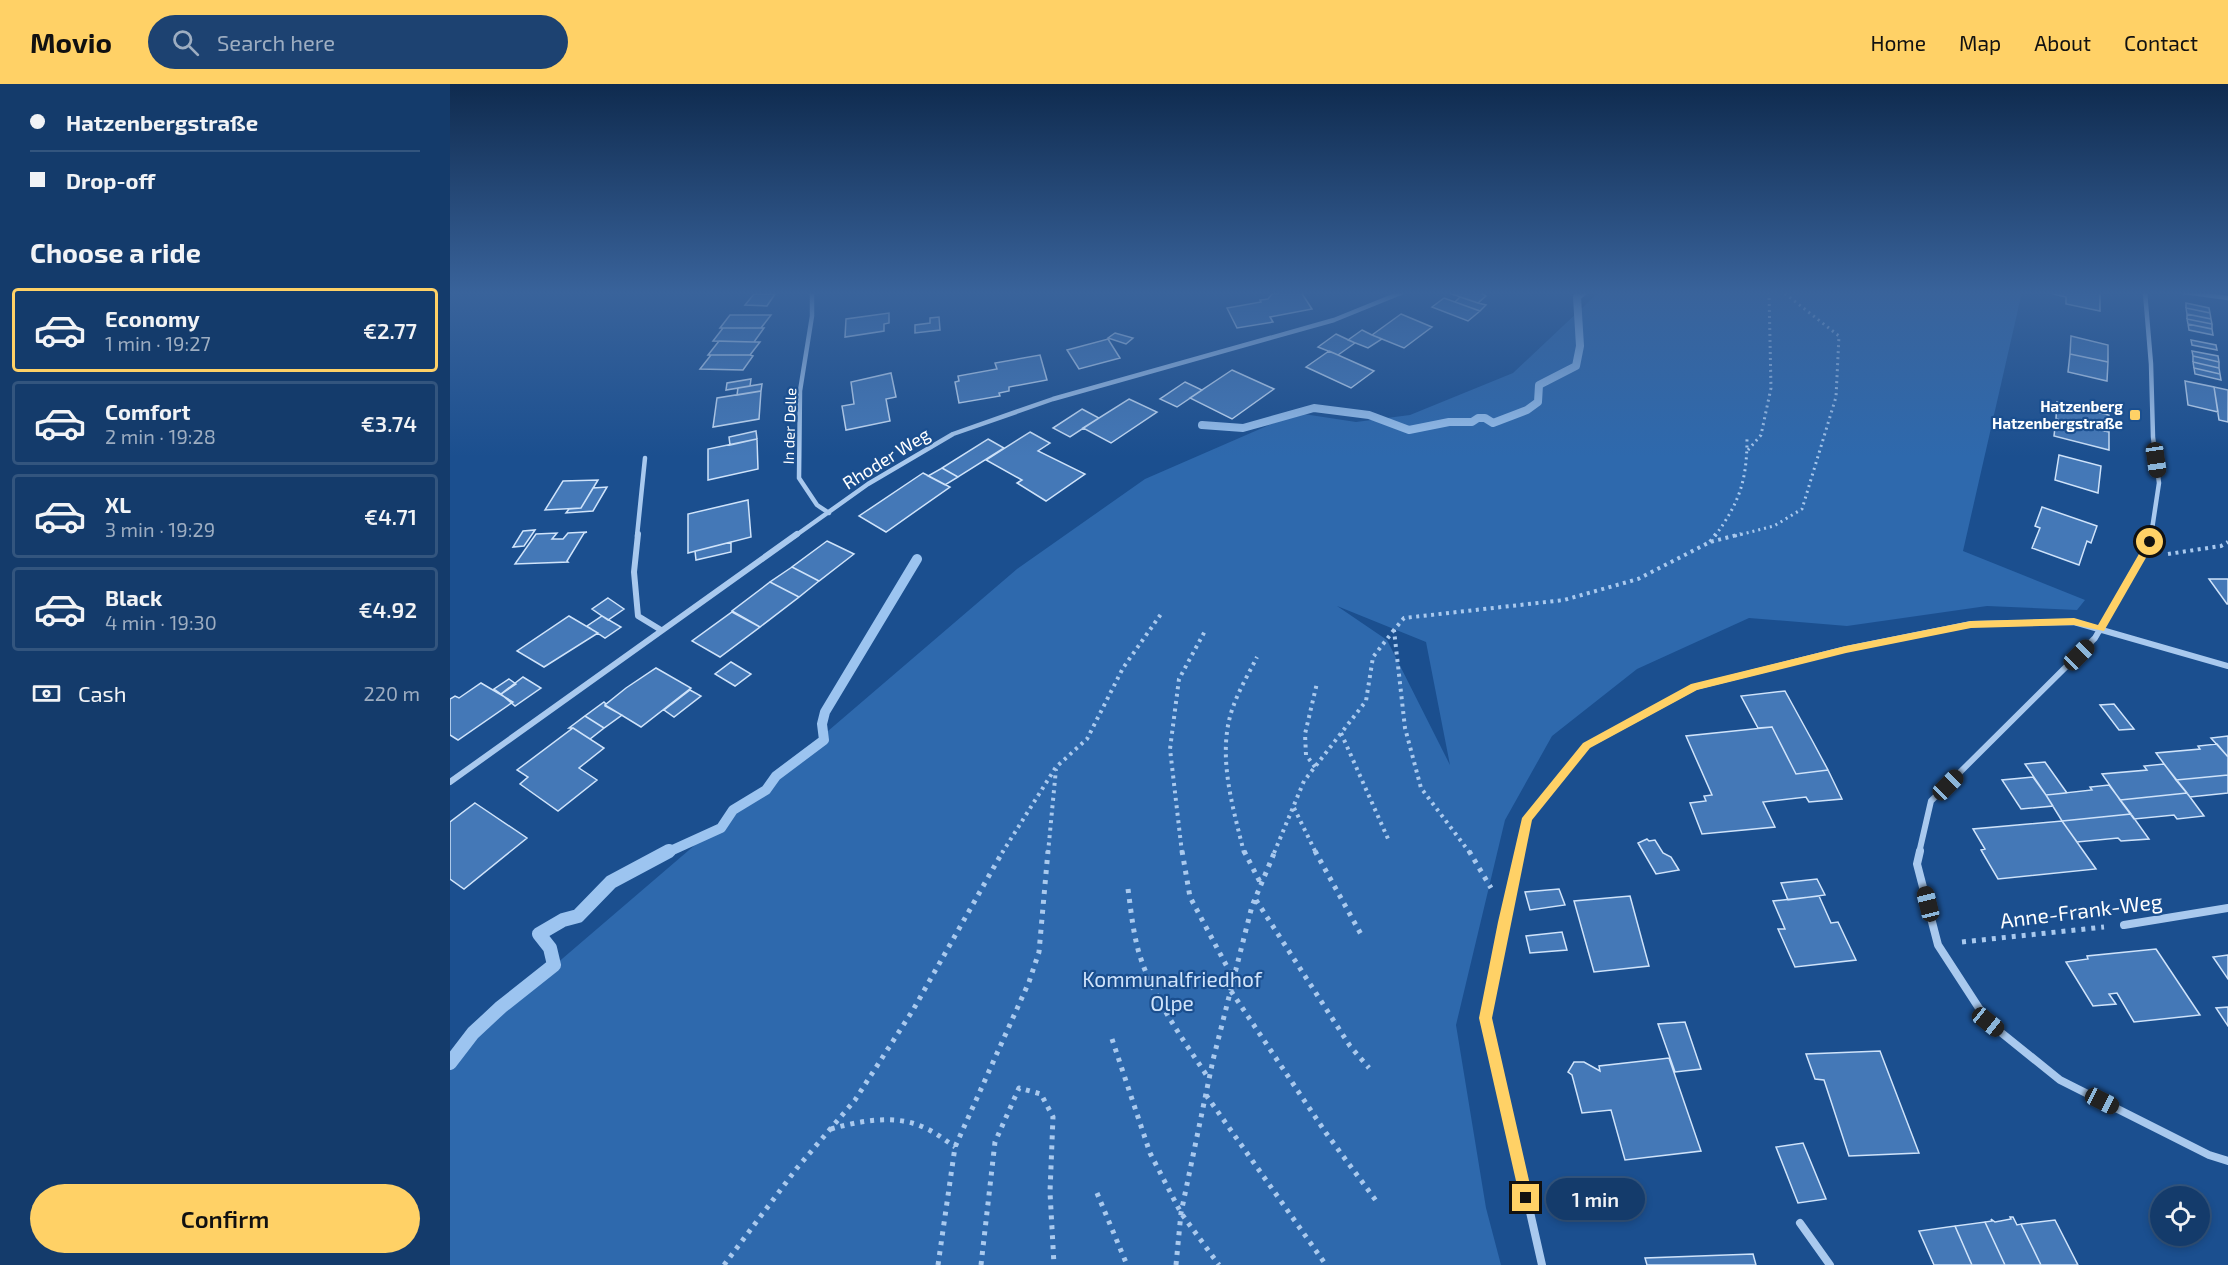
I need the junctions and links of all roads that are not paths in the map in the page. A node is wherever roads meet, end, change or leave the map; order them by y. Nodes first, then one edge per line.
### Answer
1 (807, 347) edge
2 (1238, 347) edge
3 (2150, 347) edge
4 (645, 458) dead end
5 (829, 513) junction
6 (2101, 629) junction
7 (661, 630) junction
8 (2228, 666) edge
9 (450, 783) edge
10 (2228, 908) edge
11 (2124, 925) road end
12 (2228, 1161) edge
13 (1800, 1223) dead end
14 (1542, 1265) edge
15 (1830, 1265) edge

1 - 5 street, In der Delle
2 - 5 street, Rhoder Weg
3 - 6 street
4 - 7 street
5 - 7 street, Rhoder Weg
6 - 8 street
6 - 12 street
6 - 14 street
7 - 9 street, Rhoder Weg
10 - 11 street, Anne-Frank-Weg
13 - 15 street

